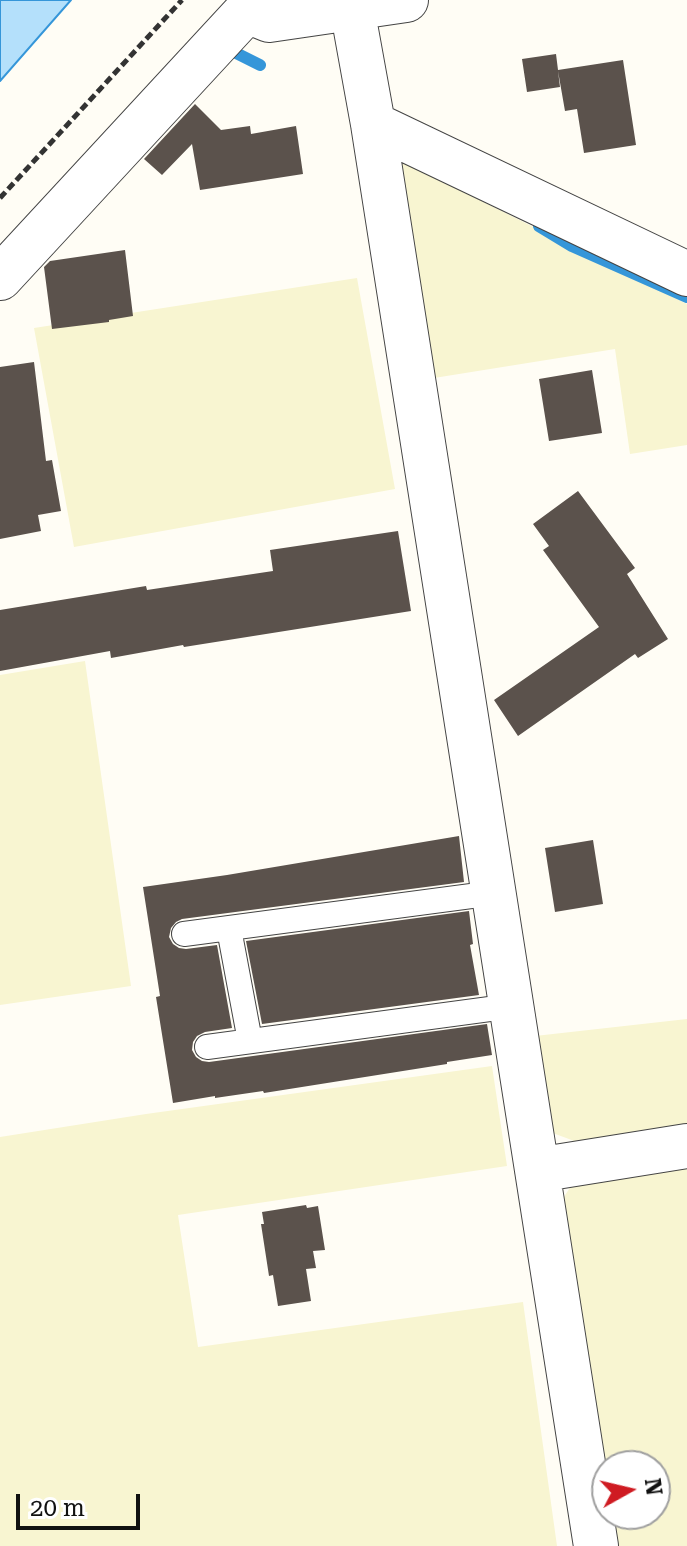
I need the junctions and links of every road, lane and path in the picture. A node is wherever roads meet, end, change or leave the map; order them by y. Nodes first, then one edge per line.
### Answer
1 (182, 0) edge
2 (406, 0) edge
3 (252, 5) edge
4 (352, 8) junction
5 (373, 124) junction
6 (0, 198) edge
7 (687, 274) edge
8 (0, 278) edge
9 (494, 893) junction
10 (229, 929) junction
11 (184, 934) dead end
12 (512, 1006) junction
13 (250, 1041) junction
14 (207, 1047) dead end
15 (687, 1146) edge
16 (537, 1170) junction
17 (596, 1546) edge

1 - 6 path
2 - 4 street
3 - 4 street
3 - 8 street
4 - 5 street
5 - 7 street
5 - 9 street
9 - 10 lane
9 - 12 street
10 - 11 lane
10 - 13 lane
12 - 13 lane
12 - 16 street
13 - 14 lane
15 - 16 street
16 - 17 street

